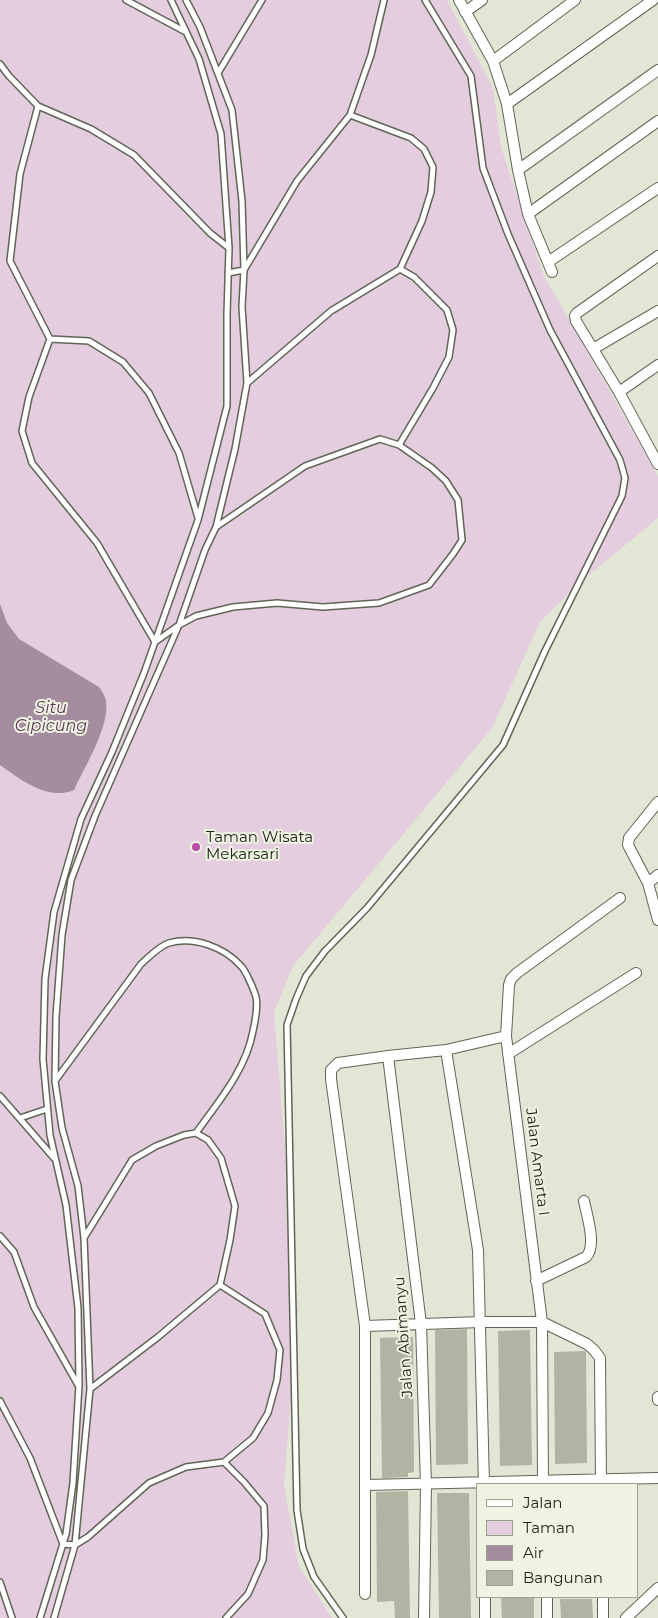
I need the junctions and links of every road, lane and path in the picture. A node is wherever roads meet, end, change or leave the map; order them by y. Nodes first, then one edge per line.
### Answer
1 (126, 0) edge
2 (171, 0) edge
3 (186, 0) edge
4 (262, 0) edge
5 (384, 0) edge
6 (425, 0) edge
7 (459, 0) edge
8 (482, 0) edge
9 (575, 0) edge
10 (653, 0) edge
11 (465, 12) junction
12 (185, 31) junction
13 (493, 61) junction
14 (0, 64) edge
15 (658, 70) edge
16 (218, 73) junction
17 (507, 104) junction
18 (38, 106) junction
19 (350, 115) junction
20 (658, 121) edge
21 (518, 170) junction
22 (658, 188) edge
23 (528, 214) junction
24 (229, 248) junction
25 (658, 256) edge
26 (400, 268) junction
27 (244, 270) junction
28 (228, 273) junction
29 (658, 311) edge
30 (50, 339) junction
31 (593, 349) junction
32 (658, 365) edge
33 (248, 383) junction
34 (619, 392) junction
35 (658, 442) edge
36 (399, 445) junction
37 (649, 449) junction
38 (658, 464) edge
39 (198, 520) junction
40 (216, 527) junction
41 (179, 625) junction
42 (155, 642) junction
43 (658, 802) edge
44 (658, 875) edge
45 (648, 884) junction
46 (620, 898) dead end
47 (658, 920) edge
48 (636, 973) dead end
49 (506, 1036) junction
50 (446, 1050) junction
51 (508, 1054) junction
52 (388, 1056) junction
53 (55, 1082) junction
54 (0, 1096) edge
55 (47, 1109) junction
56 (20, 1118) junction
57 (196, 1133) junction
58 (56, 1161) junction
59 (584, 1201) dead end
60 (0, 1236) edge
61 (84, 1238) junction
62 (536, 1281) junction
63 (220, 1285) junction
64 (481, 1322) junction
65 (542, 1322) junction
66 (421, 1324) junction
67 (365, 1326) junction
68 (78, 1385) junction
69 (90, 1389) junction
70 (0, 1402) edge
71 (224, 1462) junction
72 (658, 1478) edge
73 (601, 1482) edge
74 (484, 1483) edge
75 (543, 1483) edge
76 (426, 1484) junction
77 (476, 1484) edge
78 (366, 1485) junction
79 (63, 1544) junction
80 (75, 1544) junction
81 (0, 1582) edge
82 (658, 1588) edge
83 (365, 1594) dead end
84 (485, 1598) edge
85 (546, 1598) edge
86 (603, 1598) edge
87 (12, 1618) edge
88 (40, 1618) edge
89 (54, 1618) edge
90 (226, 1618) edge
91 (343, 1618) edge
92 (424, 1618) edge
93 (486, 1618) edge
94 (547, 1618) edge
95 (603, 1618) edge
96 (626, 1618) edge

1 - 12 lane
2 - 12 lane
3 - 16 lane
4 - 16 lane
5 - 19 lane
6 - 91 lane
7 - 11 street
8 - 11 street
9 - 13 street
10 - 17 street
11 - 13 street
12 - 24 lane
13 - 17 street
14 - 18 lane
15 - 21 street
16 - 27 lane
17 - 21 street
18 - 24 lane
18 - 30 lane
19 - 26 lane
19 - 27 lane
20 - 23 street
21 - 23 street
22 - 23 street
24 - 28 lane
25 - 31 street
26 - 33 lane
26 - 36 lane
27 - 28 lane
27 - 33 lane
28 - 39 lane
29 - 31 street
30 - 39 lane
30 - 42 lane
31 - 34 street
32 - 34 street
33 - 40 lane
34 - 37 street
35 - 37 street
36 - 40 lane
36 - 41 lane
37 - 38 street
39 - 42 lane
40 - 41 lane
41 - 42 lane
41 - 53 lane
42 - 55 lane
43 - 45 street
44 - 45 street
45 - 47 street
46 - 49 street, Jalan Amarta I
48 - 51 street
49 - 50 street
49 - 51 street, Jalan Amarta I
50 - 52 street
50 - 64 street
51 - 62 street, Jalan Amarta I
52 - 66 street, Jalan Abimanyu
52 - 67 street
53 - 57 lane
53 - 61 lane
54 - 56 lane
55 - 56 lane
55 - 58 lane
56 - 58 lane
57 - 61 lane
57 - 63 lane
58 - 68 lane
59 - 62 street
60 - 68 lane
61 - 69 lane
62 - 65 street, Jalan Amarta I
63 - 69 lane
63 - 71 lane
64 - 65 street
64 - 66 street
64 - 74 street
65 - 73 street
65 - 75 street, Jalan Amarta I
66 - 67 street
66 - 76 street, Jalan Abimanyu
67 - 78 street
68 - 79 lane
69 - 80 lane
70 - 79 lane
71 - 80 lane
71 - 90 lane
72 - 73 street
73 - 75 street
76 - 77 street
76 - 78 street
76 - 92 street, Jalan Abimanyu
78 - 83 street
79 - 80 lane
79 - 88 lane
80 - 89 lane
81 - 87 lane
82 - 96 street
84 - 93 street
85 - 94 street
86 - 95 street

